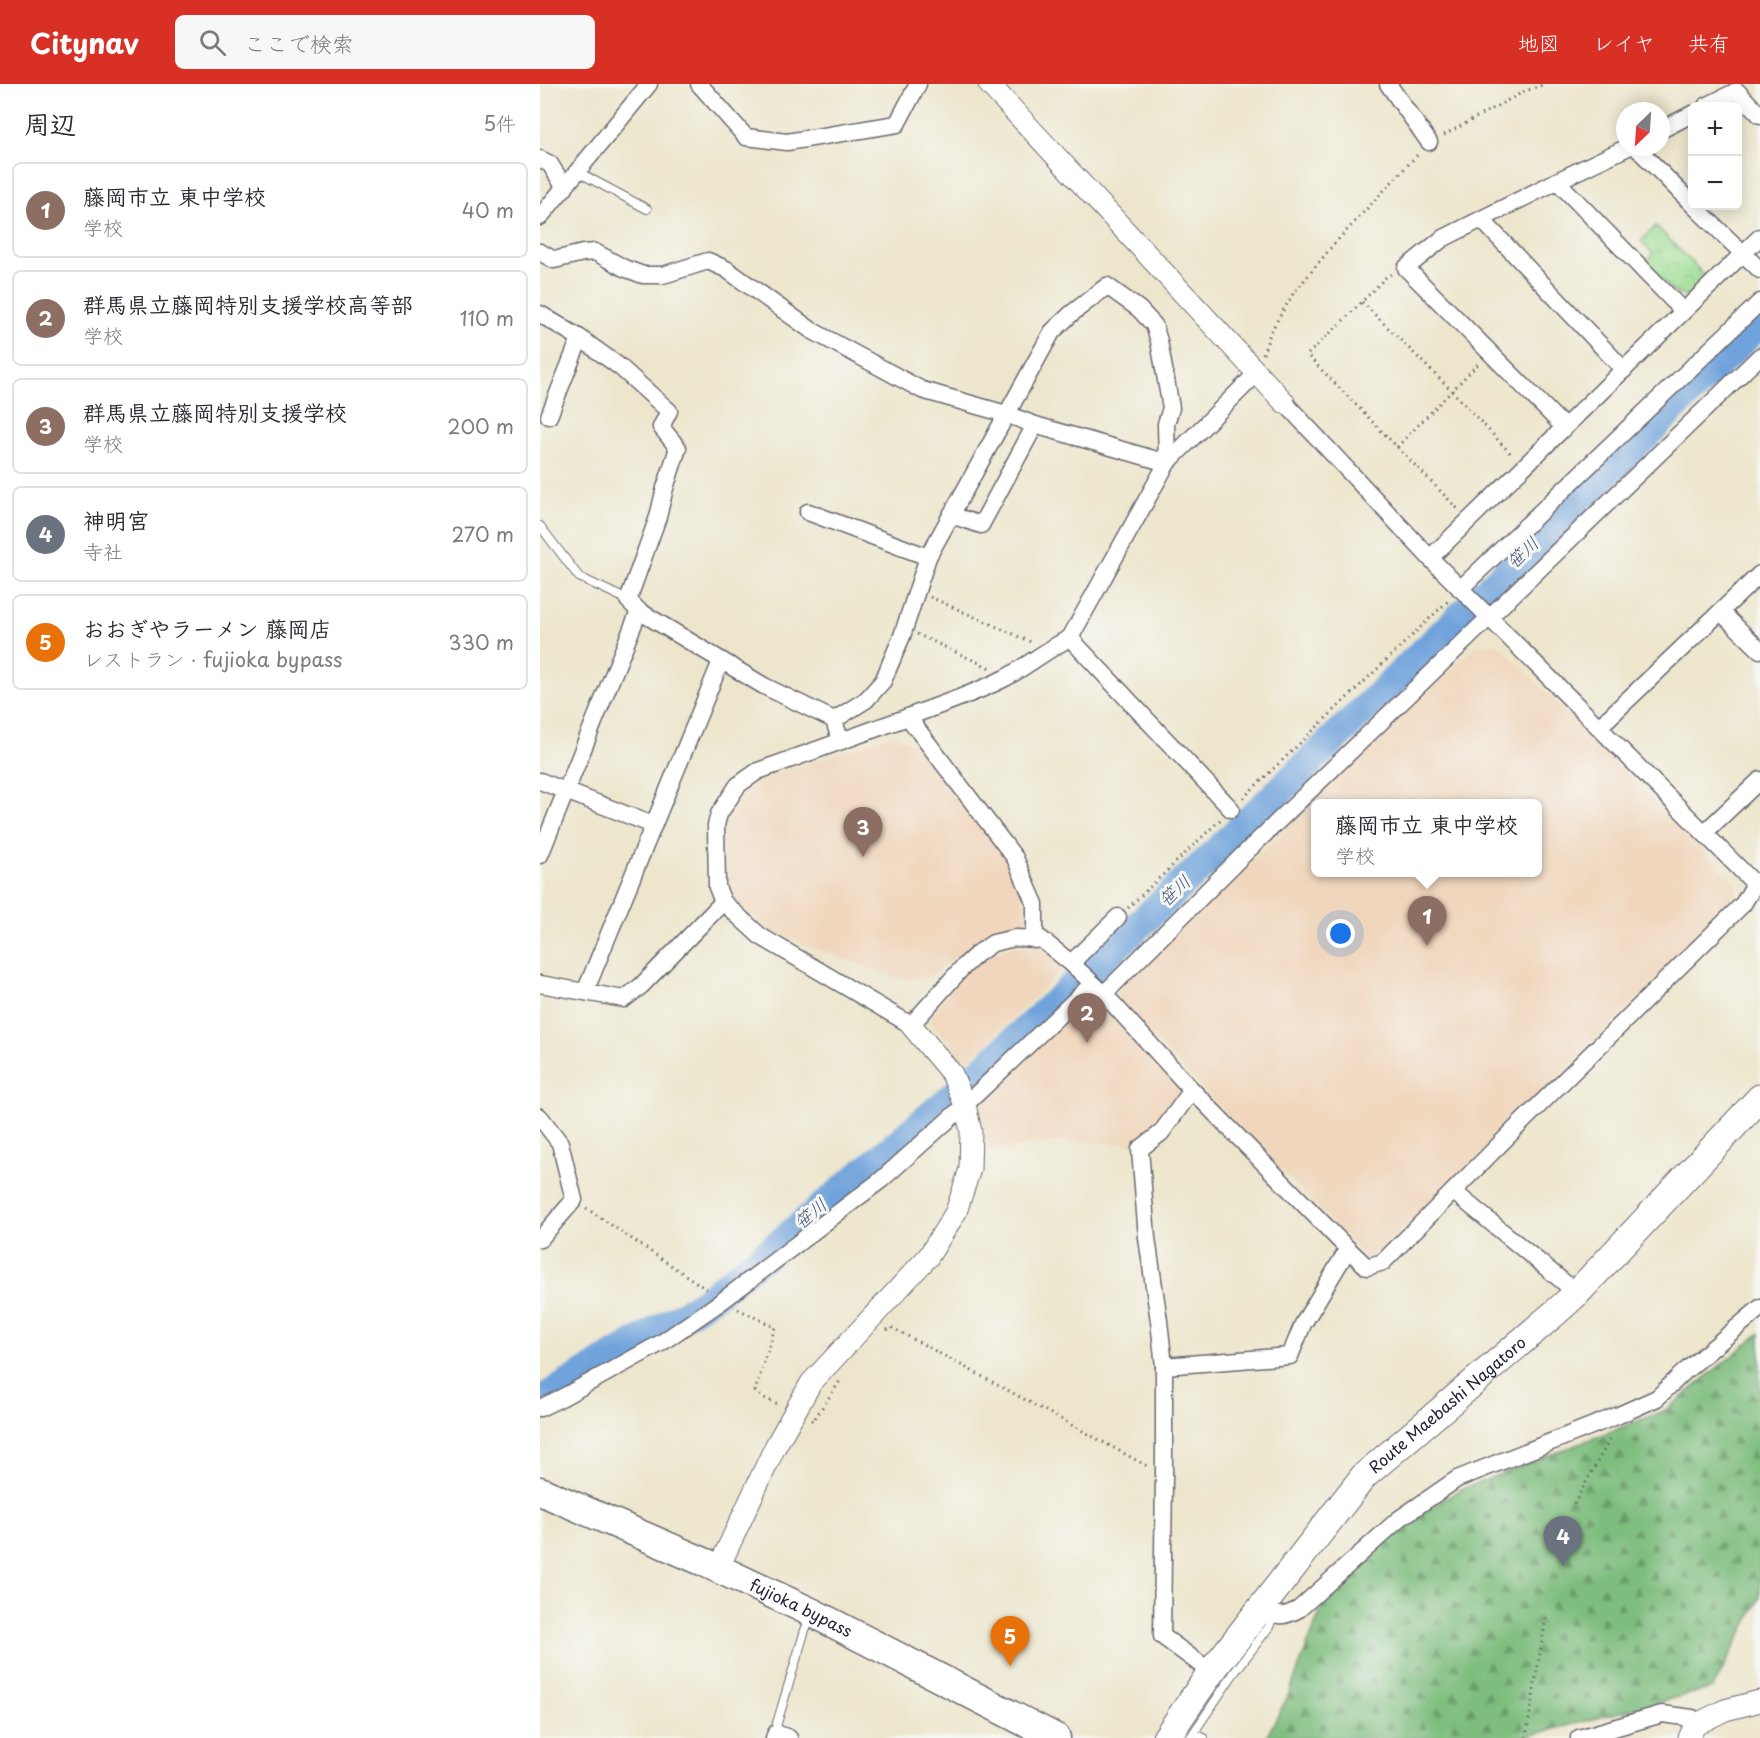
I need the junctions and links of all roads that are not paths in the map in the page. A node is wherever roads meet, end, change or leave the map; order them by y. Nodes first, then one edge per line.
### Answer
1 (649, 84) edge
2 (699, 84) edge
3 (918, 84) edge
4 (989, 84) edge
5 (1388, 84) edge
6 (1714, 102) edge
7 (1760, 115) edge
8 (1688, 116) edge
9 (1670, 125) edge
10 (1429, 142) road end
11 (1616, 153) edge
12 (1645, 156) edge
13 (540, 159) edge
14 (578, 172) junction
15 (1557, 181) junction
16 (565, 188) junction
17 (1688, 200) edge
18 (647, 208) dead end
19 (1698, 210) edge
20 (540, 217) edge
21 (1482, 220) junction
22 (1760, 237) edge
23 (540, 252) edge
24 (1742, 254) junction
25 (1760, 270) edge
26 (1760, 302) edge
27 (1683, 311) junction
28 (540, 314) edge
29 (580, 338) junction
30 (1760, 356) edge
31 (1624, 370) junction
32 (1257, 373) junction
33 (1284, 402) joint
34 (1006, 414) junction
35 (549, 416) dead end
36 (1035, 424) junction
37 (1564, 427) junction
38 (1167, 463) junction
39 (808, 512) dead end
40 (951, 515) junction
41 (540, 526) edge
42 (928, 557) junction
43 (1430, 558) junction
44 (1760, 574) edge
45 (1463, 591) junction
46 (633, 606) junction
47 (1721, 612) junction
48 (1484, 613) junction
49 (1070, 638) junction
50 (1760, 650) edge
51 (722, 661) junction
52 (908, 717) junction
53 (834, 720) junction
54 (1599, 727) junction
55 (840, 740) junction
56 (1760, 780) edge
57 (540, 781) edge
58 (567, 791) junction
59 (1231, 809) road end
60 (653, 825) junction
61 (1704, 833) junction
62 (540, 855) edge
63 (723, 902) junction
64 (1118, 917) road end
65 (1035, 940) junction
66 (1071, 963) junction
67 (540, 988) edge
68 (1098, 989) junction
69 (585, 992) junction
70 (911, 1025) junction
71 (1192, 1090) junction
72 (962, 1098) junction
73 (1760, 1098) edge
74 (540, 1117) edge
75 (1454, 1192) junction
76 (540, 1239) edge
77 (1348, 1250) junction
78 (1577, 1293) junction
79 (1760, 1308) edge
80 (1164, 1366) junction
81 (540, 1408) edge
82 (540, 1491) edge
83 (718, 1569) junction
84 (1268, 1611) junction
85 (813, 1613) junction
86 (1211, 1672) junction
87 (1760, 1701) edge
88 (1692, 1732) edge
89 (1192, 1735) edge
90 (780, 1736) edge
91 (1056, 1738) edge
92 (1166, 1738) edge
93 (1204, 1738) edge
94 (1579, 1738) edge

1 - 14 street
2 - 3 street
4 - 32 street
5 - 10 street
6 - 7 street
8 - 9 street
11 - 15 street
12 - 17 street
13 - 16 street
14 - 16 street
14 - 18 lane
15 - 21 street
15 - 27 street
16 - 20 street
19 - 24 street
21 - 31 street
21 - 37 street
22 - 24 street
23 - 34 street
24 - 25 street
24 - 27 street
26 - 45 street
27 - 31 street
28 - 29 street
29 - 35 street
29 - 46 street
30 - 48 street
31 - 37 street
32 - 33 street
32 - 38 street
33 - 43 street
34 - 36 street
34 - 38 street
34 - 40 street
36 - 38 street
36 - 40 street
37 - 43 street
38 - 49 street
39 - 42 street
40 - 42 street
41 - 46 lane
42 - 53 street
43 - 45 street
44 - 47 street
45 - 48 street
46 - 51 street
46 - 58 street
47 - 50 street
47 - 54 street
48 - 54 street
48 - 68 street
49 - 52 street
49 - 59 street
51 - 53 street
51 - 60 street
52 - 55 street
52 - 65 street
53 - 55 street
54 - 61 street
55 - 63 street
56 - 61 street
57 - 58 street
58 - 60 street
58 - 62 street
60 - 69 street
61 - 75 street
63 - 69 street
63 - 70 street
64 - 66 street
65 - 66 street
65 - 70 street
66 - 68 street
67 - 69 street
68 - 71 street
68 - 72 street
70 - 72 street
71 - 77 street
71 - 80 street
72 - 81 street
72 - 83 street
73 - 78 main road, Route Maebashi Nagatoro
74 - 76 street
75 - 77 street
75 - 78 street
77 - 80 street
78 - 84 main road, Route Maebashi Nagatoro
79 - 84 street
80 - 86 street
82 - 83 highway, fujioka bypass
83 - 85 highway, fujioka bypass
84 - 86 main road, Route Maebashi Nagatoro
84 - 89 lane
85 - 90 lane
85 - 91 highway, fujioka bypass
86 - 92 main road, Route Maebashi Nagatoro
87 - 88 street
88 - 94 street
89 - 93 lane

